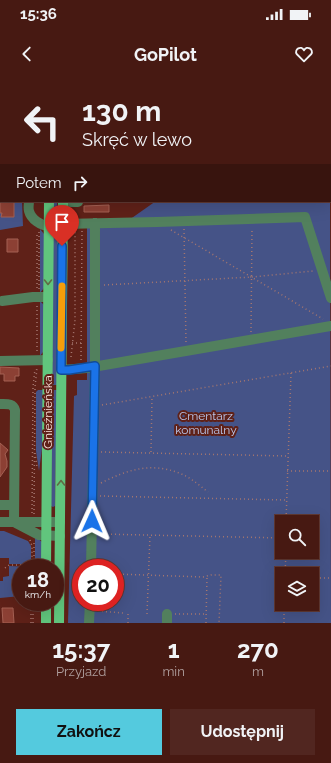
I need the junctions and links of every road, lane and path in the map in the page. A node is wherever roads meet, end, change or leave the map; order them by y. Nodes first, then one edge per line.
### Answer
1 (29, 202) edge
2 (49, 202) edge
3 (63, 202) edge
4 (78, 202) edge
5 (252, 219) junction
6 (184, 221) junction
7 (95, 223) junction
8 (62, 224) junction
9 (82, 224) junction
10 (40, 227) junction
11 (170, 230) dead end
12 (184, 238) junction
13 (322, 270) junction
14 (252, 277) junction
15 (184, 280) junction
16 (96, 285) junction
17 (40, 297) junction
18 (331, 298) edge
19 (2, 301) dead end
20 (328, 323) edge
21 (250, 340) junction
22 (186, 351) junction
23 (39, 360) junction
24 (0, 361) edge
25 (95, 366) junction
26 (331, 366) edge
27 (81, 369) junction
28 (61, 370) junction
29 (290, 373) junction
30 (35, 387) junction
31 (152, 396) junction
32 (0, 404) edge
33 (94, 406) junction
34 (32, 450) junction
35 (93, 451) junction
36 (34, 453) junction
37 (151, 453) junction
38 (287, 456) junction
39 (38, 471) dead end
40 (287, 471) junction
41 (331, 472) edge
42 (208, 492) dead end
43 (92, 493) junction
44 (286, 500) junction
45 (0, 505) edge
46 (14, 505) junction
47 (37, 510) dead end
48 (286, 515) edge
49 (34, 518) junction
50 (0, 522) edge
51 (14, 522) junction
52 (47, 522) junction
53 (60, 522) junction
54 (91, 534) junction
55 (150, 535) junction
56 (32, 536) junction
57 (46, 536) junction
58 (60, 536) junction
59 (275, 538) edge
60 (32, 559) edge
61 (32, 559) edge
62 (46, 559) edge
63 (91, 559) edge
64 (12, 565) edge
65 (5, 568) dead end
66 (124, 574) edge
67 (149, 575) junction
68 (207, 576) junction
69 (319, 578) edge
70 (331, 578) edge
71 (32, 611) edge
72 (46, 611) edge
73 (90, 611) edge
74 (114, 611) edge
75 (284, 611) edge
76 (123, 613) dead end
77 (128, 613) dead end
78 (147, 614) dead end
79 (207, 614) junction
80 (168, 617) edge
81 (32, 623) edge
82 (46, 623) edge
83 (59, 623) edge
84 (89, 623) edge
85 (128, 623) edge
86 (206, 623) edge
87 (219, 623) edge
88 (284, 623) edge

1 - 10 street
2 - 10 main road, Gnieźnieńska
3 - 4 street
3 - 8 main road, Gnieźnieńska
5 - 6 street
5 - 13 street
5 - 14 path
6 - 7 street
6 - 12 path
7 - 9 street
7 - 16 street
8 - 9 street
8 - 28 main road, Gnieźnieńska
9 - 27 path
10 -> 17 main road, Gnieźnieńska
10 - 17 path
11 - 12 path
12 - 14 path
12 - 15 path
13 - 14 path
13 - 18 street
14 - 15 path
14 - 20 path
14 - 21 path
15 - 16 path
15 - 22 path
16 - 25 street
17 - 19 street
17 - 23 main road, Gnieźnieńska
17 - 23 path
20 - 21 street
21 - 22 street
22 - 25 street
23 - 24 street
23 - 30 path
23 - 30 path
23 - 52 main road, Gnieźnieńska
25 - 27 street
25 - 33 street
26 - 29 path
27 - 28 street
53 -> 28 main road, Gnieźnieńska
29 - 31 path
29 - 38 path
30 - 34 path
30 - 36 path
31 - 33 path
31 - 37 path
32 - 46 street
33 - 35 street
34 - 36 path
34 - 49 path
35 - 37 path
35 - 43 street
36 - 39 path
36 - 49 path
37 - 38 path
38 - 40 path
40 - 41 path
40 - 44 path
42 - 43 path
43 - 44 path
43 - 54 street
44 - 48 path
45 - 46 street
46 - 51 street
47 - 49 path
49 - 51 street
49 - 52 street
50 - 51 street
51 - 56 street
52 - 53 street
52 - 57 main road, Gnieźnieńska
53 - 58 main road, Gnieźnieńska
54 - 55 path
54 - 63 street
55 - 59 path
55 - 67 path
56 - 57 street
56 - 60 path
56 - 61 path
57 - 58 street
57 - 62 main road, Gnieźnieńska
58 - 83 main road, Gnieźnieńska
64 - 65 path
66 - 67 path
67 - 68 path
67 - 78 path
68 - 79 path
68 - 87 path
69 - 70 path
71 - 81 path
72 - 82 main road
73 - 84 street
74 - 76 path
75 - 88 path
77 - 85 path
79 - 80 path
79 - 86 path

